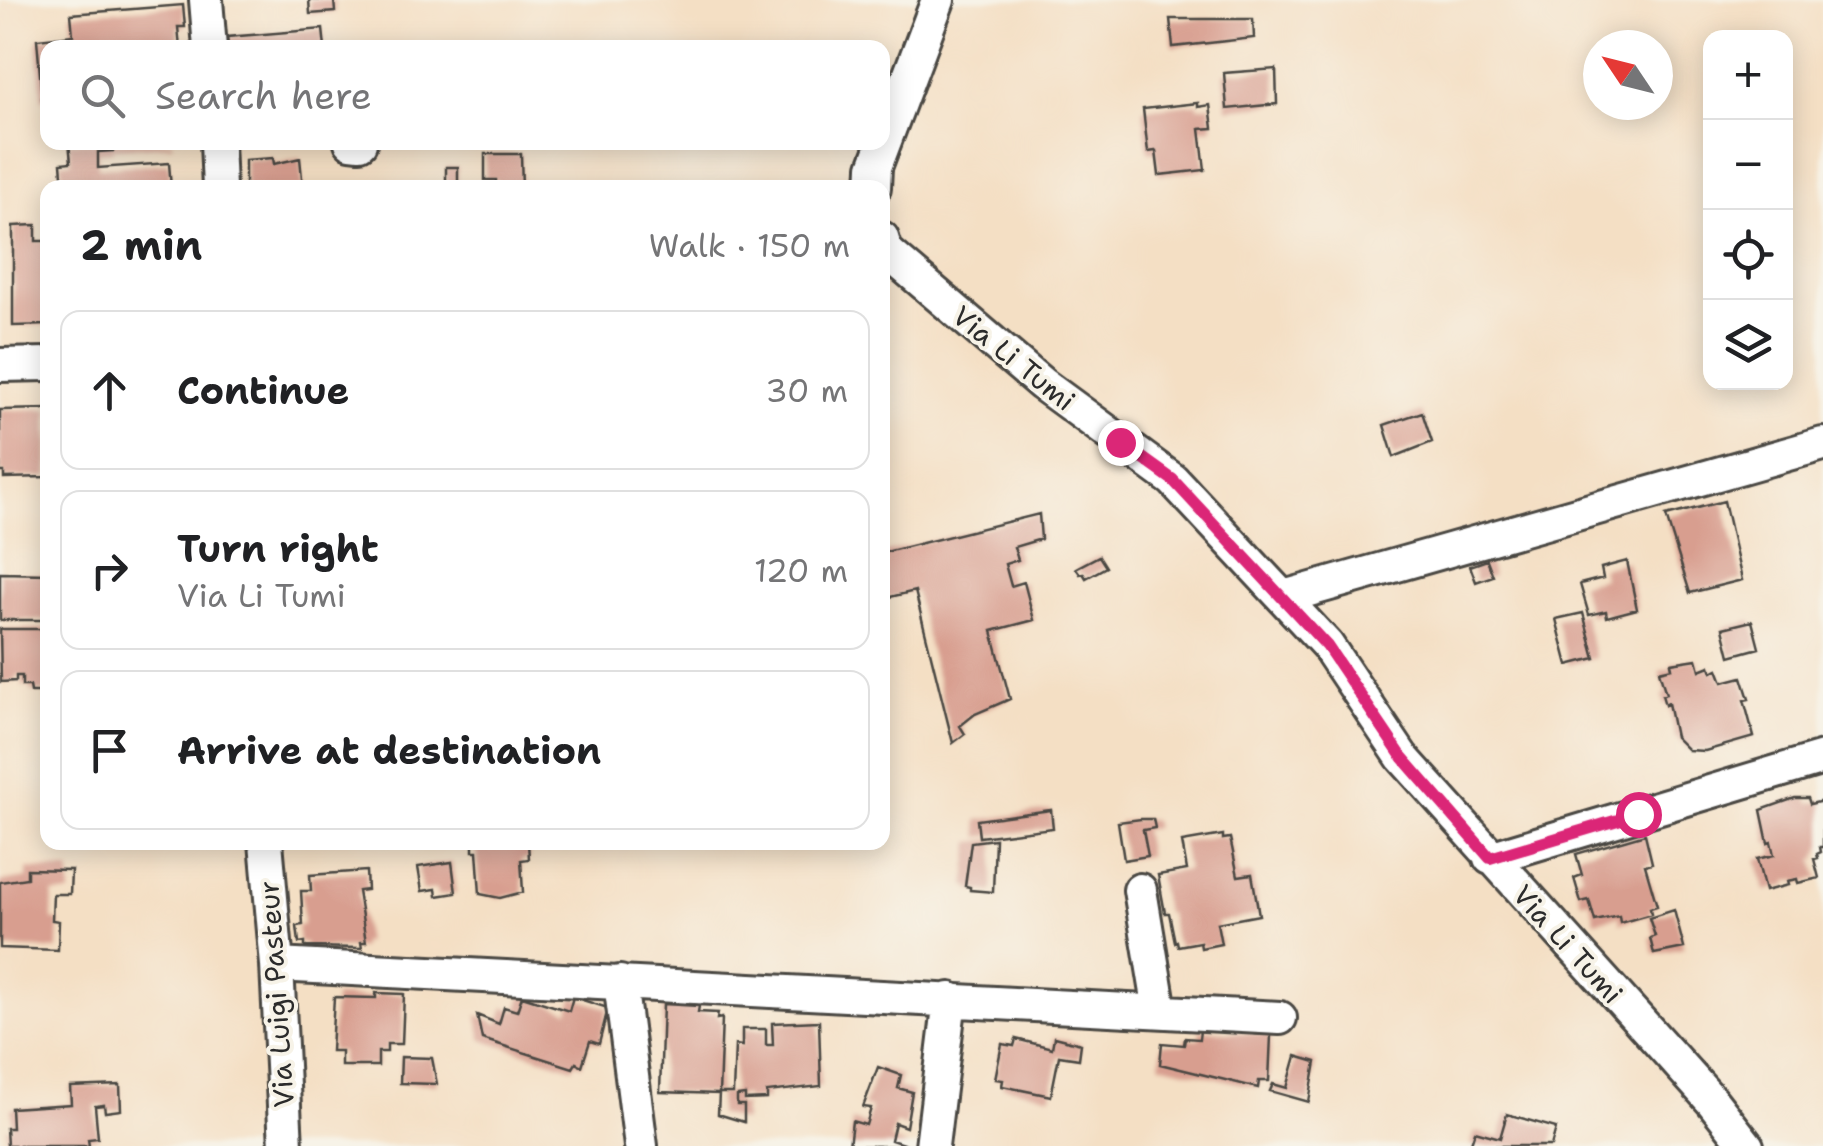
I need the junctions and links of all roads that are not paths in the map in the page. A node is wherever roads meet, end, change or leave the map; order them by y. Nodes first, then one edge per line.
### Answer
1 (206, 0) edge
2 (938, 0) edge
3 (209, 40) edge
4 (890, 127) edge
5 (217, 150) edge
6 (881, 150) edge
7 (218, 180) edge
8 (874, 180) edge
9 (890, 254) edge
10 (40, 364) edge
11 (0, 365) edge
12 (1823, 444) edge
13 (1284, 597) junction
14 (1823, 758) edge
15 (267, 850) edge
16 (1490, 858) junction
17 (1140, 890) dead end
18 (277, 965) junction
19 (620, 982) junction
20 (950, 999) junction
21 (1160, 1011) junction
22 (1280, 1018) dead end
23 (286, 1146) edge
24 (642, 1146) edge
25 (932, 1146) edge
26 (1747, 1146) edge

1 - 3 street
2 - 4 street
5 - 7 street
6 - 8 street
9 - 13 street, Via Li Tumi
10 - 11 street
12 - 13 street
13 - 16 street, Via Li Tumi
14 - 16 street
15 - 18 street, Via Luigi Pasteur
16 - 26 street, Via Li Tumi
17 - 21 street
18 - 19 street
18 - 23 street, Via Luigi Pasteur
19 - 20 street
19 - 24 street
20 - 21 street
20 - 25 street
21 - 22 street

